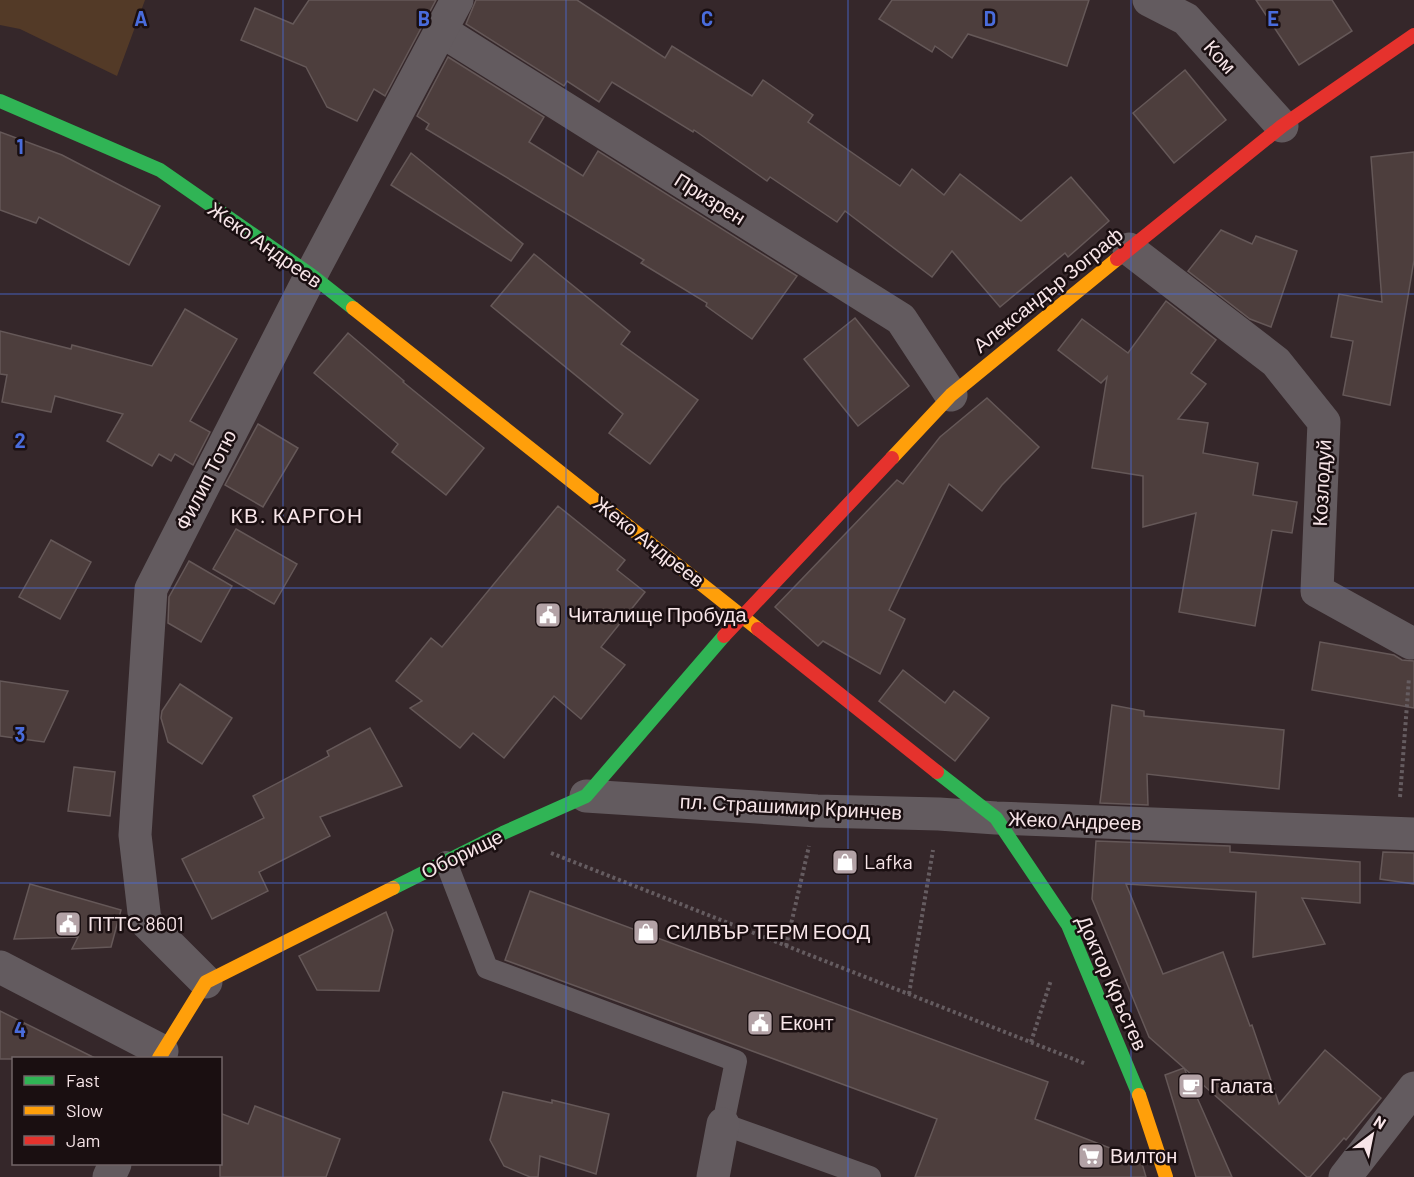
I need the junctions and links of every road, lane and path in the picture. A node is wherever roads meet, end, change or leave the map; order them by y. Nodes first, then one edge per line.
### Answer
1 (457, 0) edge
2 (1149, 0) edge
3 (440, 30) junction
4 (1414, 35) edge
5 (0, 101) edge
6 (1282, 126) junction
7 (1129, 249) junction
8 (310, 275) junction
9 (951, 395) junction
10 (742, 615) junction
11 (1411, 643) joint
12 (586, 796) junction
13 (817, 810) junction
14 (939, 814) junction
15 (996, 818) junction
16 (1405, 833) edge
17 (503, 834) junction
18 (446, 862) junction
19 (786, 946) junction
20 (0, 968) edge
21 (206, 982) junction
22 (909, 994) junction
23 (161, 1055) edge
24 (1135, 1083) junction
25 (1414, 1088) edge
26 (723, 1124) junction
27 (713, 1177) edge
28 (870, 1177) edge
29 (1166, 1177) edge
30 (1345, 1177) edge

1 - 3 street, Филип Тотю
2 - 6 street, Ком
3 - 8 street, Филип Тотю
3 - 9 street, Призрен
4 - 6 street, Александър Зограф
5 - 8 street, Жеко Андреев
6 - 7 street, Александър Зограф
7 - 9 street, Александър Зограф
7 - 11 street, Козлодуй
8 - 10 street, Жеко Андреев
8 - 21 street, Филип Тотю
9 - 10 street, Александър Зограф
10 - 12 street, Оборище
10 - 15 street, Жеко Андреев
11 - 16 path
12 - 13 street, пл. Страшимир Кринчев
12 - 17 street, Оборище
13 - 14 street, пл. Страшимир Кринчев
13 - 19 path
14 - 15 street, пл. Страшимир Кринчев
14 - 22 path
15 - 16 street, Жеко Андреев
15 - 24 street, Доктор Кръстев
17 - 18 street, Оборище
17 - 19 path
18 - 21 street, Оборище
18 - 26 lane
19 - 22 path
20 - 23 street
21 - 23 street
22 - 24 path
24 - 29 street, Доктор Кръстев
25 - 30 street
26 - 27 street
26 - 28 lane

